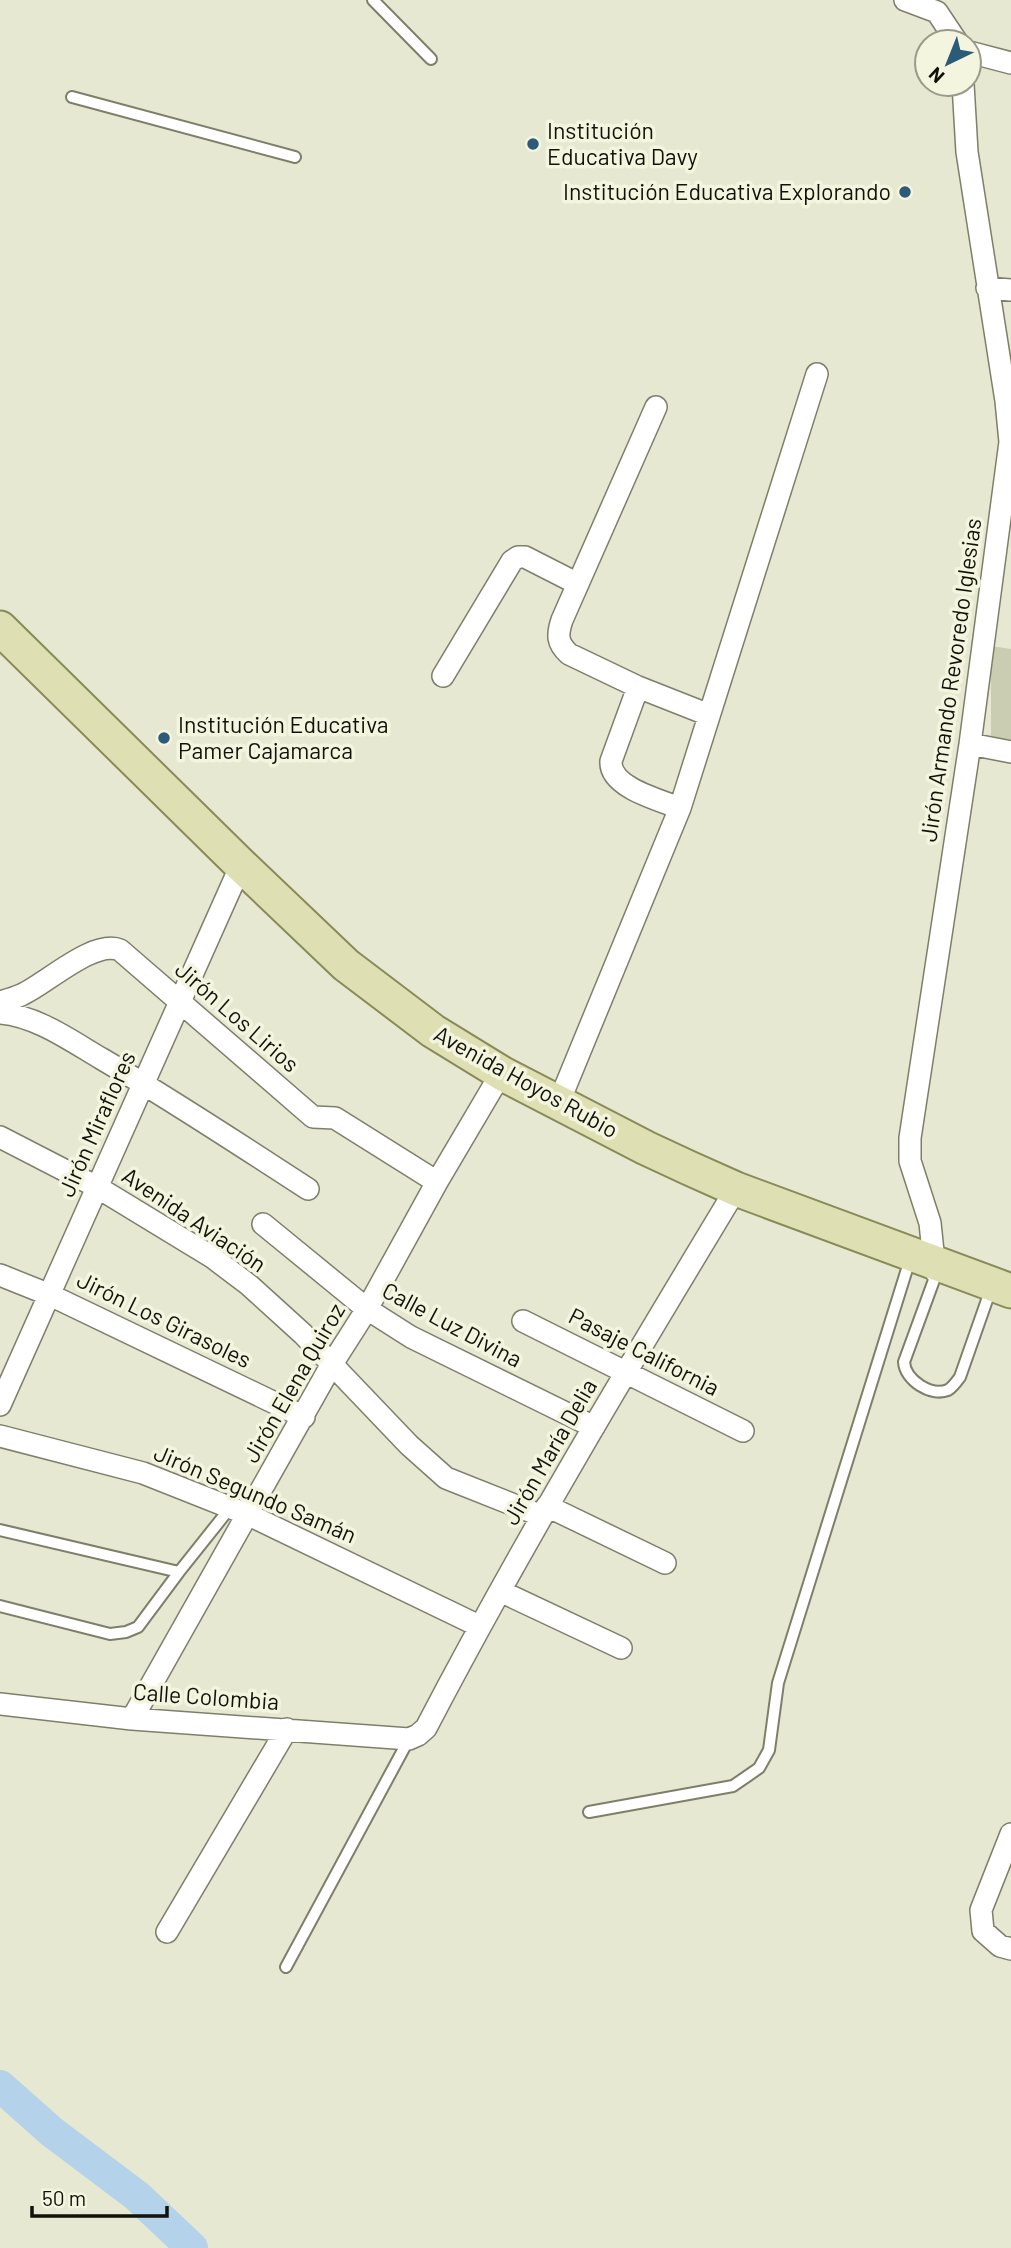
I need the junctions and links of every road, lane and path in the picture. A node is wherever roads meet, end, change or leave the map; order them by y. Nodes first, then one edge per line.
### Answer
1 (373, 0) edge
2 (905, 0) edge
3 (939, 6) edge
4 (950, 28) edge
5 (983, 56) edge
6 (431, 58) dead end
7 (1011, 63) edge
8 (72, 97) dead end
9 (964, 98) edge
10 (295, 157) dead end
11 (987, 288) junction
12 (1011, 290) edge
13 (817, 374) dead end
14 (656, 407) dead end
15 (578, 584) junction
16 (0, 628) edge
17 (0, 655) edge
18 (443, 676) dead end
19 (638, 687) junction
20 (69, 709) junction
21 (709, 715) junction
22 (970, 744) junction
23 (1011, 752) edge
24 (680, 808) junction
25 (237, 873) junction
26 (180, 1000) junction
27 (0, 1002) edge
28 (0, 1013) edge
29 (498, 1080) junction
30 (144, 1083) junction
31 (559, 1102) junction
32 (0, 1137) edge
33 (437, 1182) junction
34 (97, 1186) junction
35 (308, 1189) dead end
36 (732, 1195) junction
37 (263, 1224) dead end
38 (925, 1270) junction
39 (0, 1275) edge
40 (50, 1295) junction
41 (1003, 1300) edge
42 (366, 1310) junction
43 (523, 1321) dead end
44 (332, 1364) junction
45 (627, 1373) junction
46 (0, 1405) edge
47 (304, 1416) junction
48 (594, 1427) junction
49 (743, 1431) dead end
50 (0, 1436) edge
51 (240, 1511) junction
52 (545, 1511) junction
53 (0, 1530) edge
54 (665, 1563) dead end
55 (179, 1572) junction
56 (500, 1591) junction
57 (0, 1606) edge
58 (480, 1626) junction
59 (621, 1648) dead end
60 (0, 1704) edge
61 (132, 1719) junction
62 (287, 1729) junction
63 (409, 1739) junction
64 (589, 1812) dead end
65 (1011, 1834) edge
66 (167, 1932) dead end
67 (1011, 1949) edge
68 (286, 1967) dead end

1 - 6 lane
2 - 3 street
3 - 4 street
5 - 7 street
8 - 10 lane
9 - 11 street, Jirón Armando Revoredo Iglesias
11 - 12 street
11 - 22 street, Jirón Armando Revoredo Iglesias
13 - 21 street
14 - 15 street
15 - 18 street
15 - 19 street
16 - 20 main road, Avenida Hoyos Rubio
17 - 20 main road, Avenida Hoyos Rubio
19 - 21 street
19 - 24 street
20 - 25 main road, Avenida Hoyos Rubio
21 - 24 street
22 - 23 street
22 - 38 street, Jirón Armando Revoredo Iglesias
24 - 31 street
25 - 26 street, Jirón Miraflores
25 - 29 main road, Avenida Hoyos Rubio
26 - 27 street, Jirón Los Lirios
26 - 30 street, Jirón Miraflores
26 - 33 street, Jirón Los Lirios
28 - 30 street
29 - 31 main road, Avenida Hoyos Rubio
29 - 33 street, Jirón Elena Quiroz
29 - 36 main road, Avenida Hoyos Rubio
30 - 34 street, Jirón Miraflores
30 - 35 street
31 - 36 main road, Avenida Hoyos Rubio
32 - 34 street, Avenida Aviación
33 - 42 street, Jirón Elena Quiroz
34 - 40 street, Jirón Miraflores
34 - 44 street, Avenida Aviación
36 - 38 main road, Avenida Hoyos Rubio
36 - 45 street, Jirón María Delia
37 - 42 street, Calle Luz Divina
38 - 41 main road, Avenida Hoyos Rubio
38 - 41 lane
38 - 64 lane
39 - 40 street, Jirón Los Girasoles
40 - 46 street, Jirón Miraflores
40 - 47 street, Jirón Los Girasoles
42 - 44 street, Jirón Elena Quiroz
42 - 48 street, Calle Luz Divina
43 - 45 street, Pasaje California
44 - 47 street, Jirón Elena Quiroz
44 - 52 street, Avenida Aviación
45 - 48 street, Jirón María Delia
45 - 49 street, Pasaje California
47 - 51 street, Jirón Elena Quiroz
48 - 52 street, Jirón María Delia
50 - 51 street, Jirón Segundo Samán
51 - 55 lane
51 - 58 street, Jirón Segundo Samán
51 - 61 street, Jirón Elena Quiroz
52 - 54 street, Avenida Aviación
52 - 56 street, Jirón María Delia
53 - 55 lane
55 - 57 lane
56 - 58 street, Jirón María Delia
56 - 59 street
58 - 63 street, Jirón María Delia
60 - 61 street, Calle Colombia
61 - 62 street, Calle Colombia
62 - 63 street, Calle Colombia
62 - 66 street
63 - 68 lane
65 - 67 street

